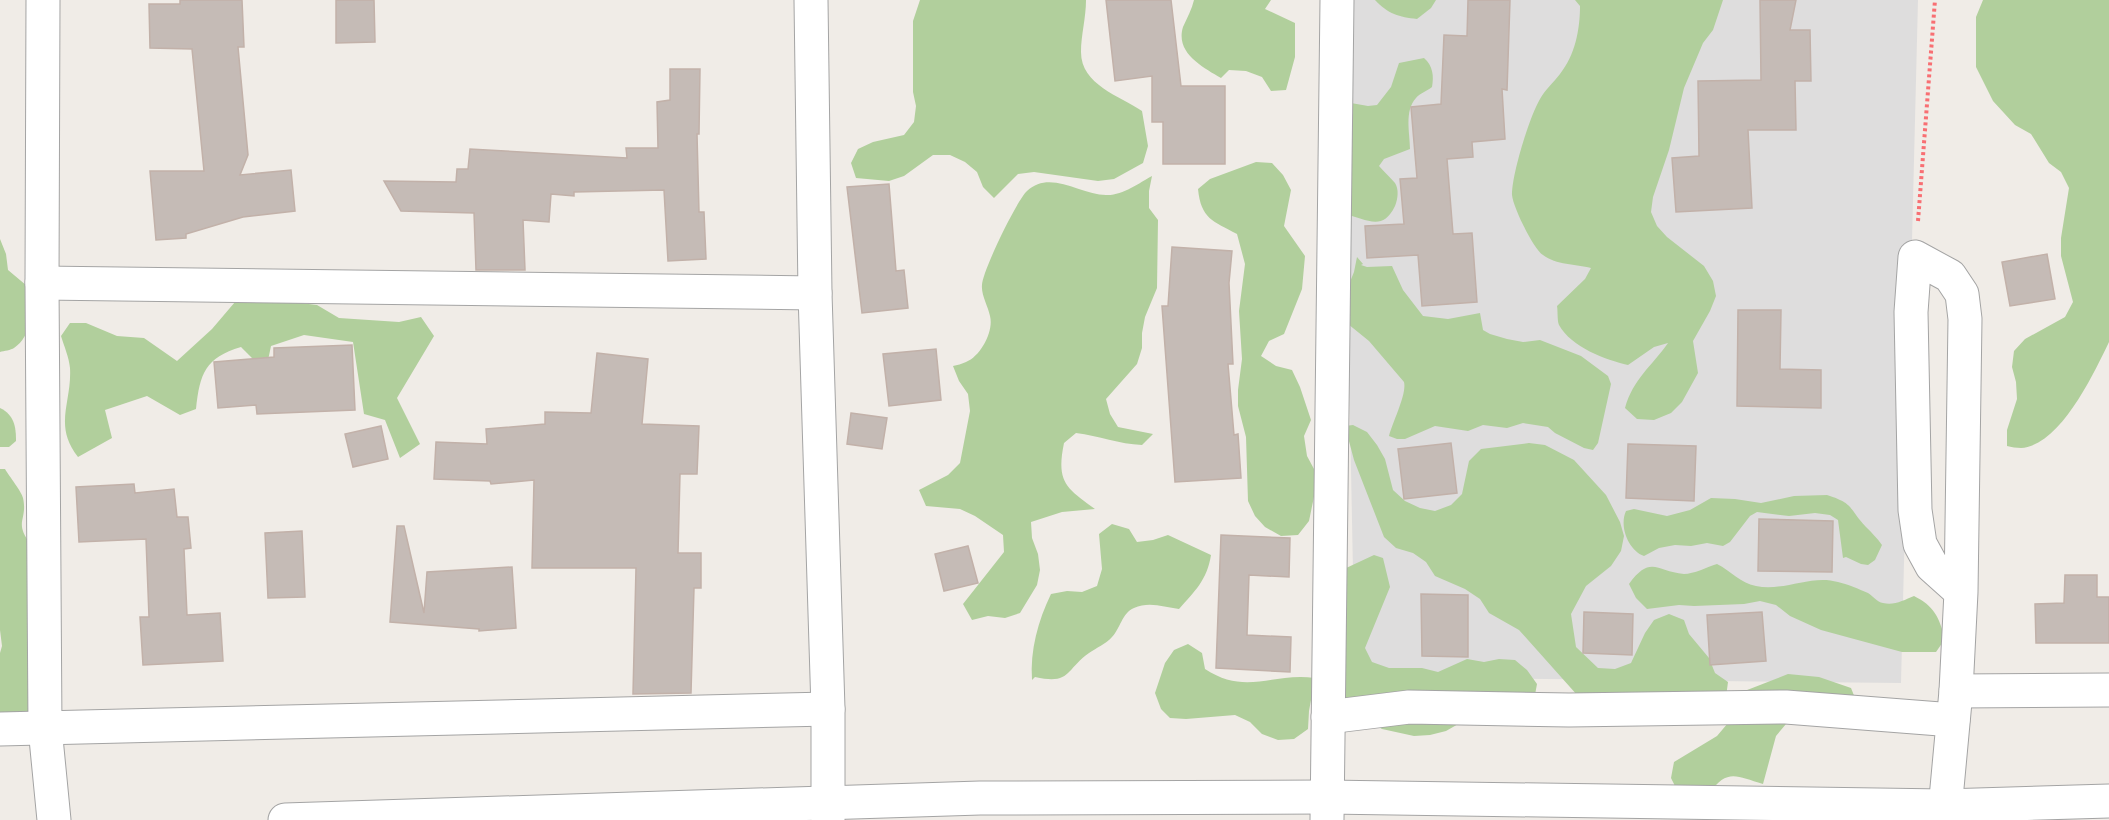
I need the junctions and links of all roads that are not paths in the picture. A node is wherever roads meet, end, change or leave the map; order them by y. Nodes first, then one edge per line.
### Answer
1 (43, 0) edge
2 (811, 0) edge
3 (1337, 0) edge
4 (42, 283) junction
5 (815, 292) junction
6 (1961, 592) junction
7 (2109, 690) edge
8 (1954, 705) junction
9 (828, 709) junction
10 (1328, 717) junction
11 (45, 728) junction
12 (0, 729) edge
13 (2109, 801) edge
14 (1327, 808) edge
15 (828, 812) edge
16 (1944, 813) edge
17 (348, 819) edge
18 (54, 820) edge
19 (285, 820) edge

1 - 4 street
2 - 5 street
3 - 10 street
4 - 5 street
4 - 11 street
5 - 9 street
6 - 6 street
6 - 8 street
7 - 8 street
8 - 10 street
8 - 16 street
9 - 11 street
9 - 15 street
10 - 14 street
11 - 12 street
11 - 18 street
13 - 16 street
14 - 15 street
14 - 16 street
15 - 17 street
17 - 19 street

